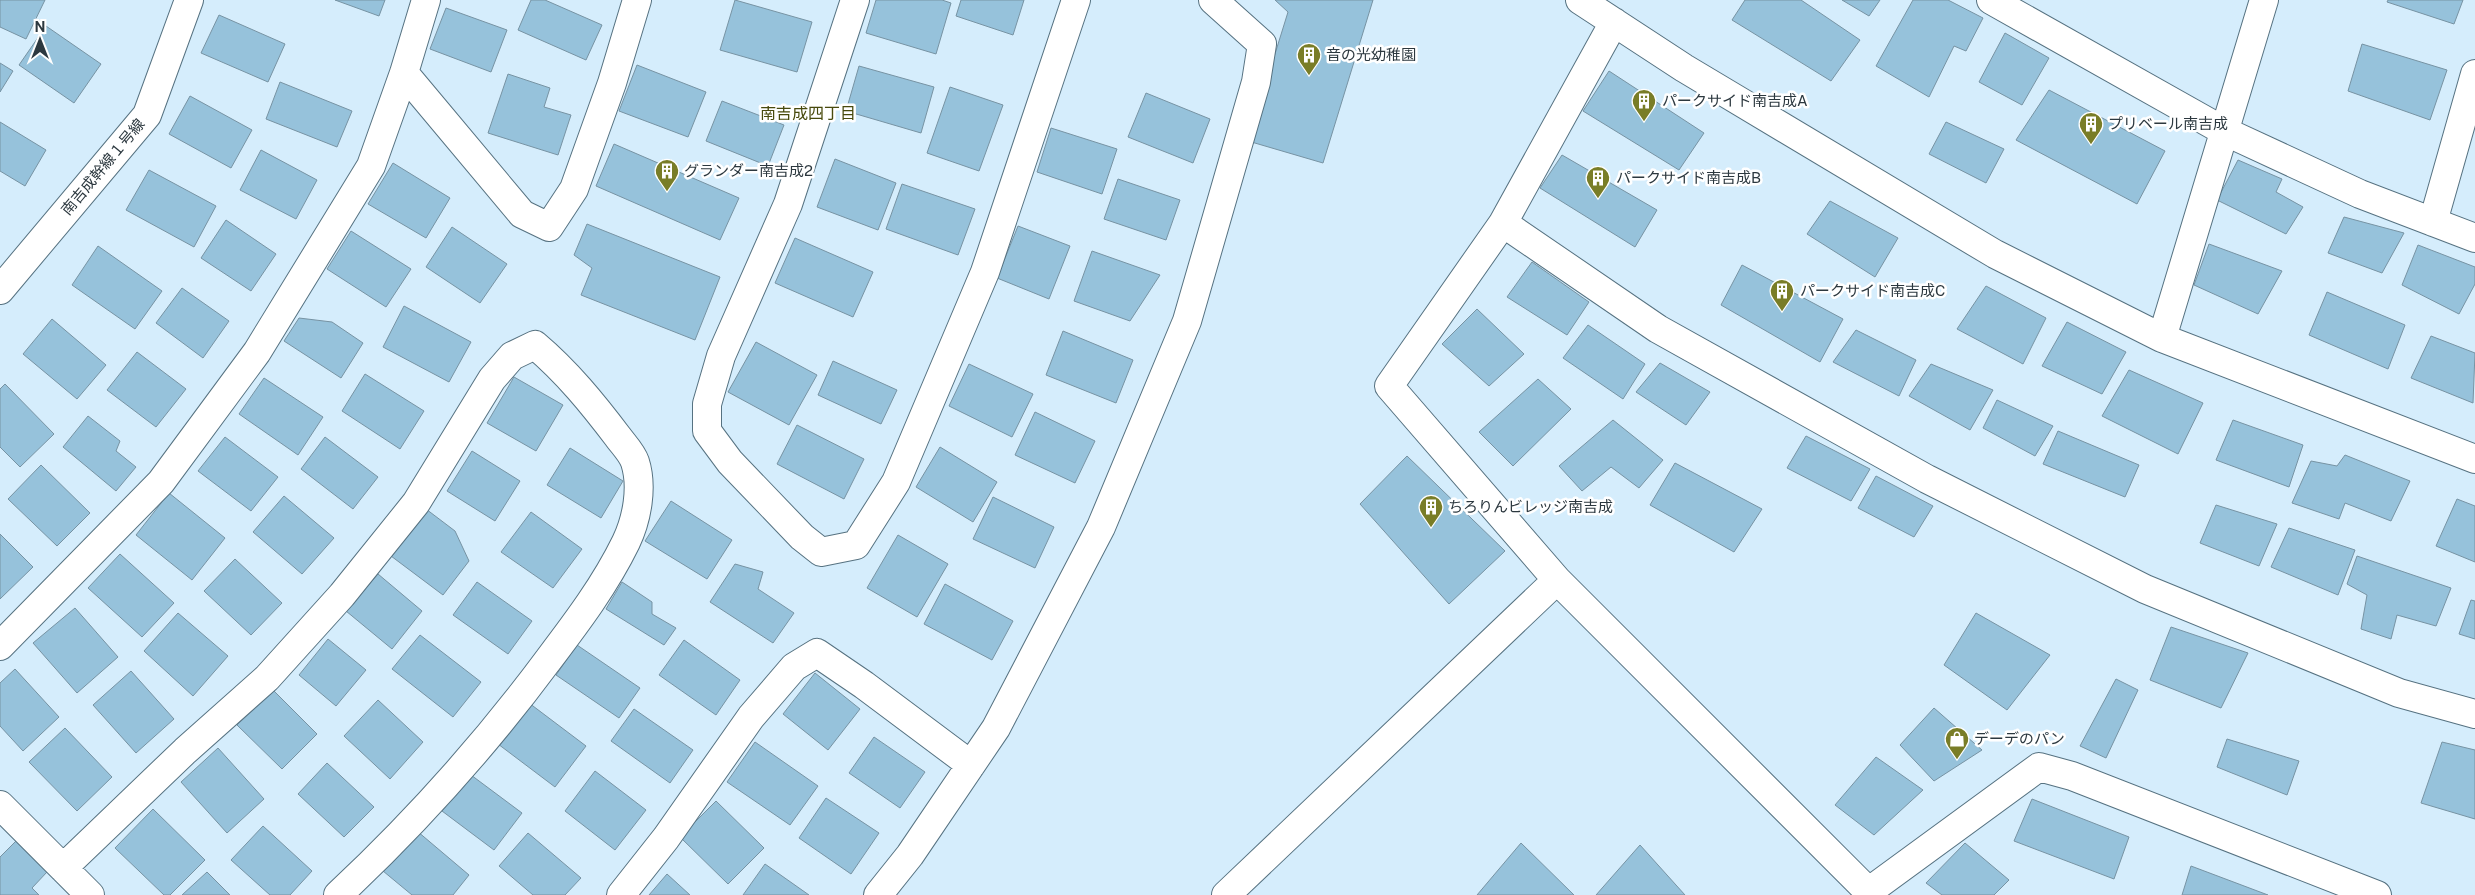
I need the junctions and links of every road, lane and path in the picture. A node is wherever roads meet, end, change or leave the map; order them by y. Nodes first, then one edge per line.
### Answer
1 (188, 0) edge
2 (426, 0) edge
3 (637, 0) edge
4 (855, 0) edge
5 (1076, 0) edge
6 (1213, 0) edge
7 (1580, 0) edge
8 (1991, 0) edge
9 (2264, 0) edge
10 (1614, 22) junction
11 (404, 73) junction
12 (2475, 74) edge
13 (2224, 131) junction
14 (2433, 222) junction
15 (1503, 223) junction
16 (2475, 238) edge
17 (0, 290) edge
18 (2162, 338) junction
19 (2475, 460) edge
20 (1557, 580) junction
21 (0, 646) edge
22 (2475, 714) edge
23 (972, 764) junction
24 (0, 805) edge
25 (63, 868) junction
26 (1870, 893) edge
27 (90, 895) edge
28 (338, 895) edge
29 (620, 895) edge
30 (878, 895) edge
31 (1226, 895) edge
32 (2376, 895) edge

1 - 17 street, 南吉成幹線１号線
2 - 11 street
3 - 11 street
4 - 5 street
6 - 23 street
7 - 10 street
8 - 13 street
9 - 13 street
10 - 15 street
10 - 18 street
11 - 21 street
12 - 14 street
13 - 14 street
13 - 18 street
14 - 16 street
15 - 20 street
15 - 22 street
18 - 19 street
20 - 26 street
20 - 31 street
23 - 29 street
23 - 30 street
24 - 25 street
25 - 27 street
25 - 28 street
26 - 32 street

